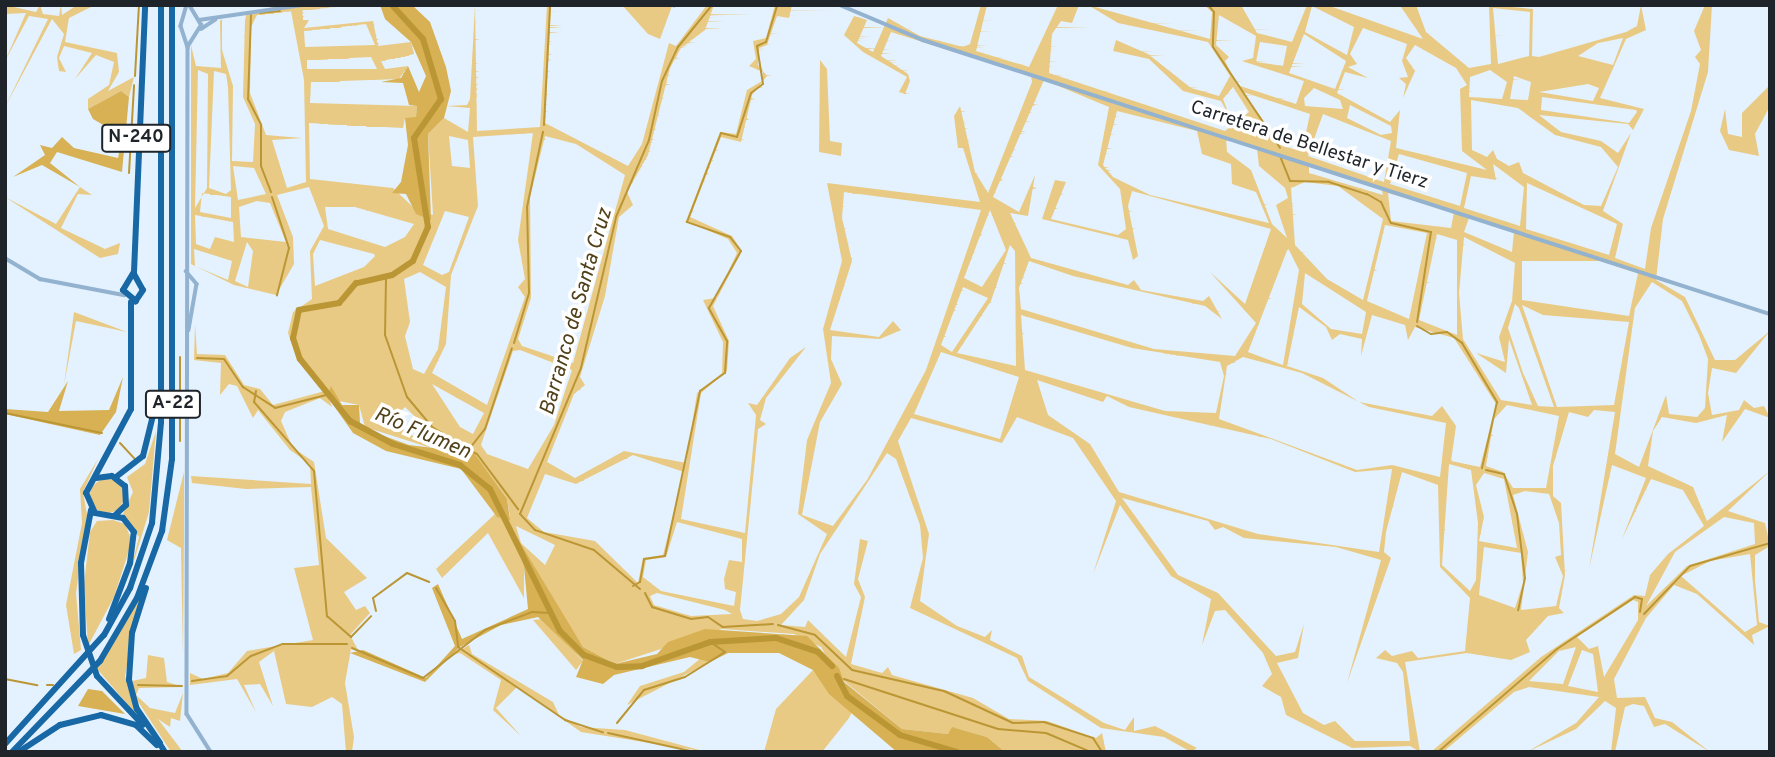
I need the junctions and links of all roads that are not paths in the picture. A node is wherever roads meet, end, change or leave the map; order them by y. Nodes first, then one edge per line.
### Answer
1 (145, 5) edge
2 (161, 5) edge
3 (172, 5) edge
4 (188, 5) edge
5 (302, 5) edge
6 (840, 5) edge
7 (218, 17) junction
8 (184, 18) junction
9 (197, 18) junction
10 (200, 30) junction
11 (183, 32) junction
12 (194, 35) junction
13 (188, 48) junction
14 (5, 258) edge
15 (186, 271) junction
16 (134, 282) junction
17 (121, 291) junction
18 (161, 292) junction
19 (134, 301) junction
20 (1770, 314) edge
21 (187, 339) junction
22 (102, 460) junction
23 (113, 476) junction
24 (96, 478) junction
25 (91, 510) junction
26 (99, 516) junction
27 (114, 516) junction
28 (89, 522) junction
29 (162, 531) junction
30 (86, 660) junction
31 (5, 744) edge
32 (161, 748) edge
33 (12, 752) edge
34 (18, 752) edge
35 (211, 752) edge

1 - 16 highway, N-240
2 - 18 highway, A-22
3 - 29 highway, A-22
4 - 8 street, N-240
4 - 9 street, N-240
5 - 7 street
6 - 20 street, Carretera de Bellestar y Tierz
7 - 9 street
7 - 10 street
8 - 9 street
8 - 11 street, N-240
9 - 10 street, N-240
10 - 12 street, N-240
11 - 12 street
11 - 13 street, N-240
12 - 13 street, N-240
13 - 15 street, N-240
14 - 17 street
15 - 21 street, N-240
15 - 21 street
16 - 17 highway
16 - 19 highway, N-240
17 - 19 highway
18 - 23 highway
18 - 30 highway, A-22
19 - 22 highway, N-240
21 - 35 street, N-240
22 - 23 highway
22 - 24 highway, N-240
23 - 24 highway
23 - 27 highway
24 - 25 highway, N-240
25 - 26 highway
25 - 28 highway, N-240
26 - 27 highway
26 - 28 highway
27 - 30 highway
28 - 32 highway, N-240, bridge
29 - 32 highway
29 - 33 highway, A-22
30 - 31 highway, A-22
32 - 34 highway

